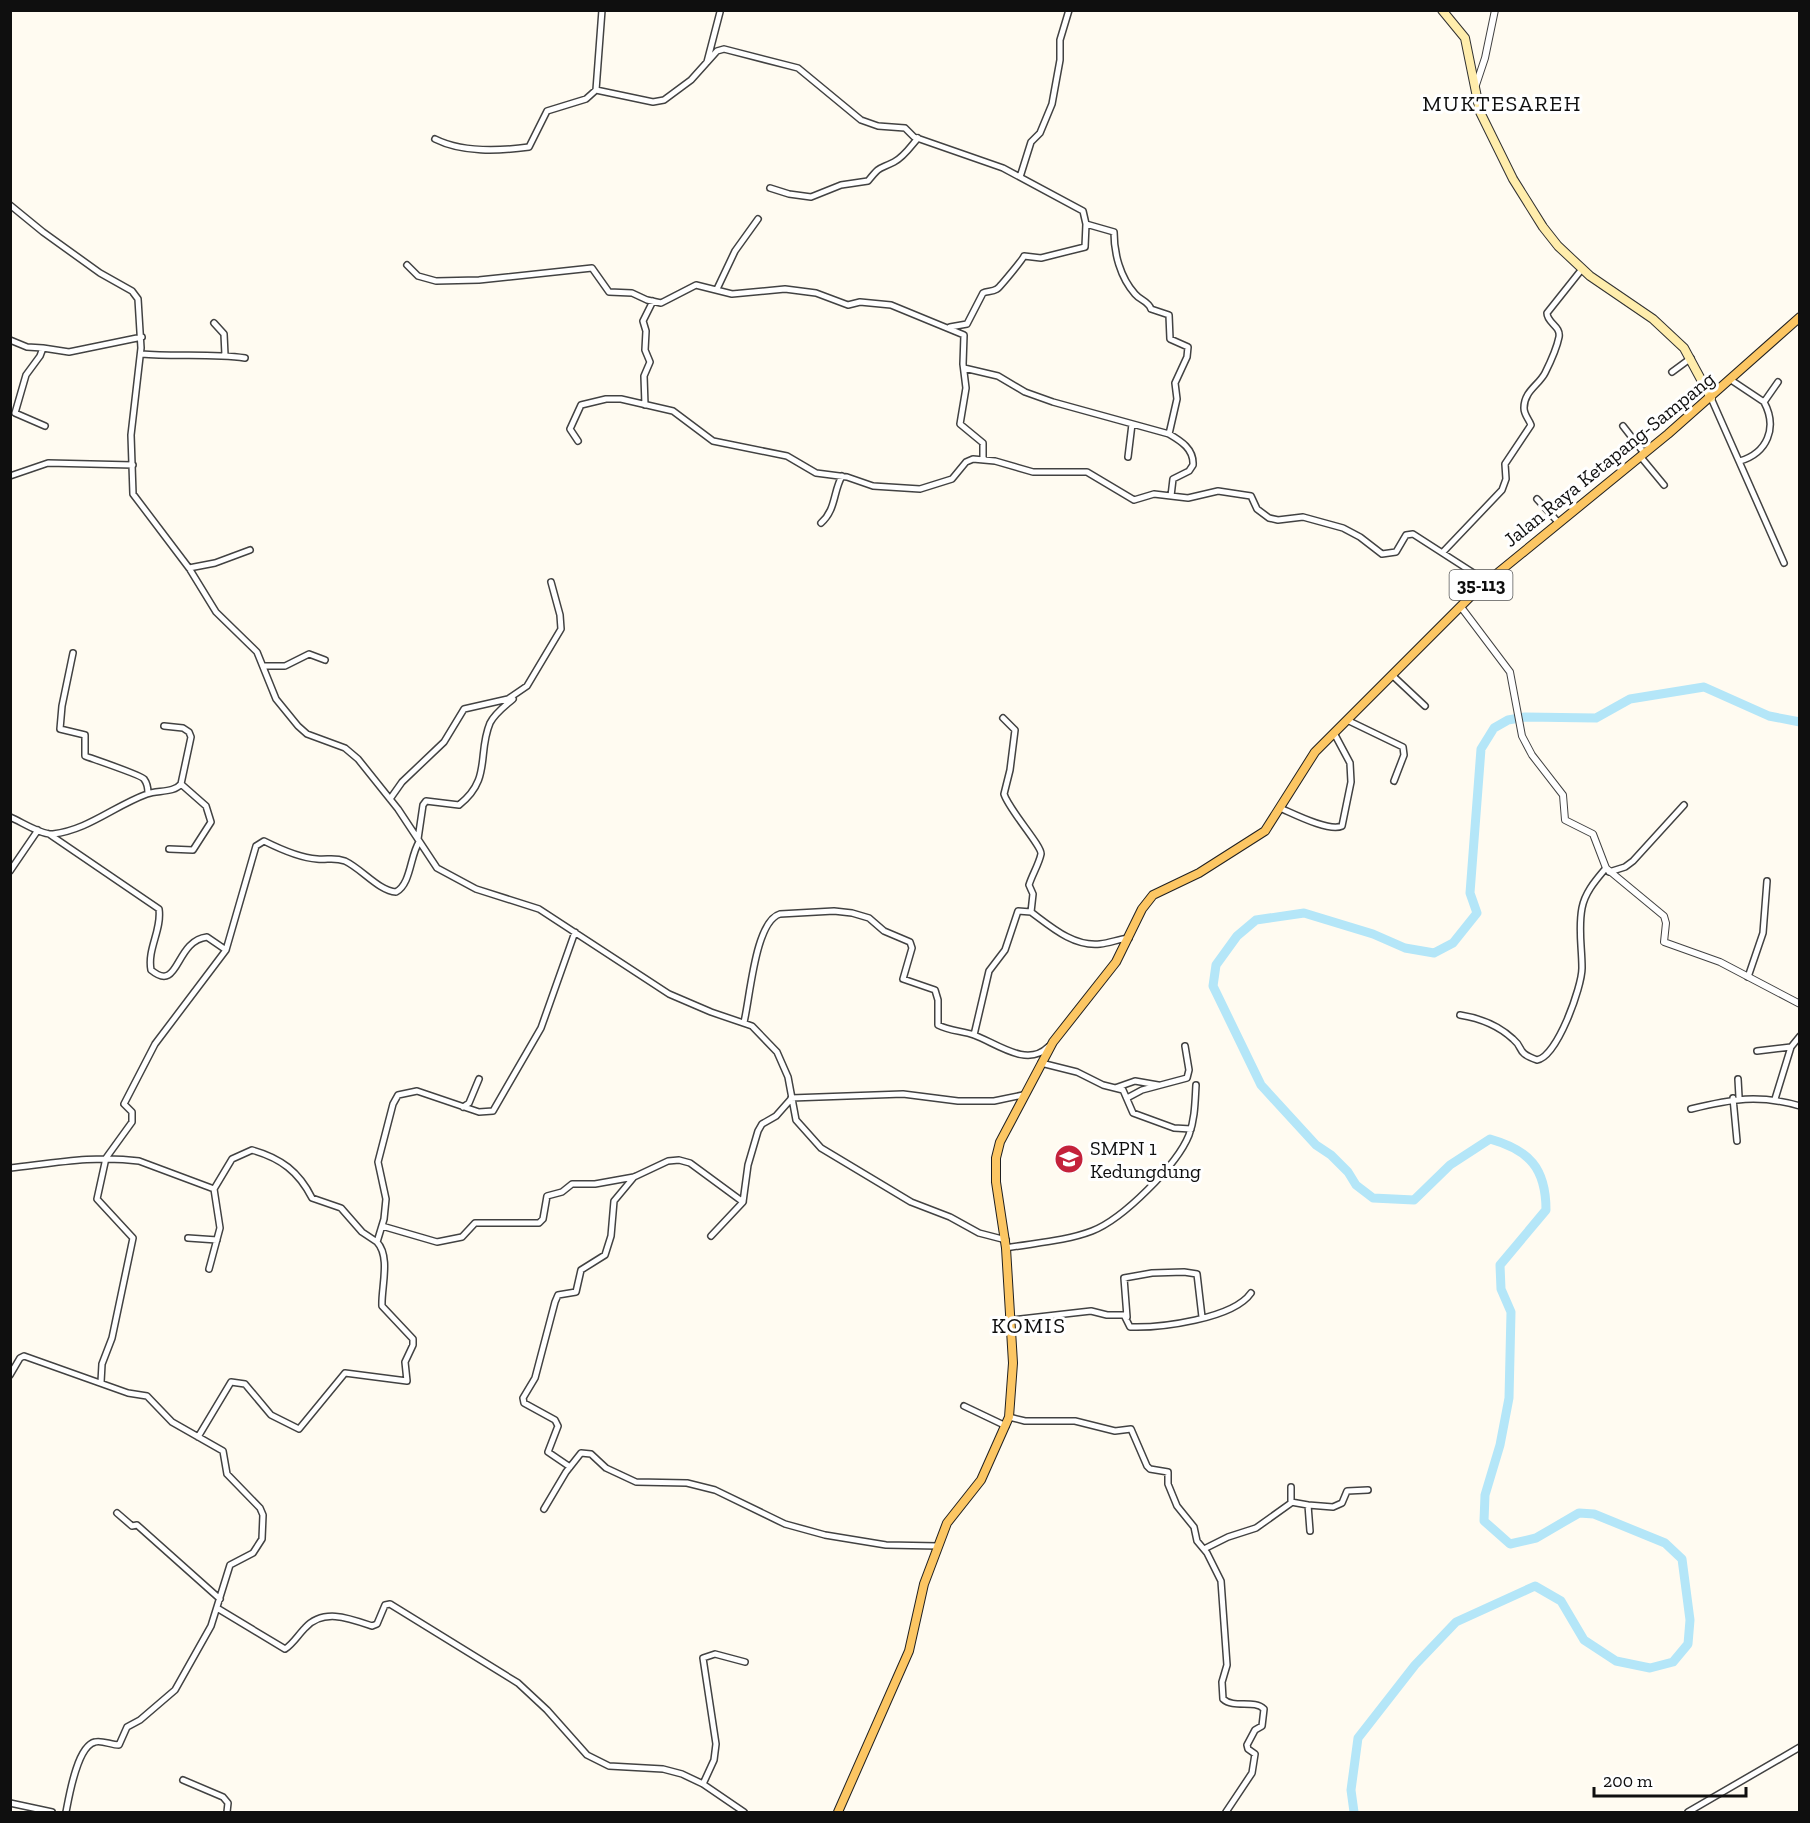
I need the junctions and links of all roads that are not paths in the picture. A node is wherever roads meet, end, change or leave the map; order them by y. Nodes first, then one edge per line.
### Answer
1 (603, 10) edge
2 (1069, 10) edge
3 (1442, 10) edge
4 (1495, 10) edge
5 (720, 12) edge
6 (706, 63) junction
7 (1476, 85) junction
8 (596, 90) junction
9 (918, 138) junction
10 (435, 139) dead end
11 (1020, 177) junction
12 (770, 188) dead end
13 (10, 205) edge
14 (758, 219) dead end
15 (1086, 224) junction
16 (407, 265) dead end
17 (1582, 269) junction
18 (717, 290) junction
19 (653, 302) junction
20 (1800, 317) edge
21 (213, 323) dead end
22 (942, 327) junction
23 (142, 337) junction
24 (10, 340) edge
25 (42, 348) junction
26 (141, 354) junction
27 (225, 355) junction
28 (245, 358) dead end
29 (1690, 358) junction
30 (964, 368) junction
31 (1672, 372) dead end
32 (1731, 380) junction
33 (1778, 382) dead end
34 (1711, 398) junction
35 (1764, 402) junction
36 (645, 405) junction
37 (1132, 424) junction
38 (45, 426) dead end
39 (1623, 426) dead end
40 (1169, 434) junction
41 (578, 441) dead end
42 (1642, 455) junction
43 (1128, 457) dead end
44 (983, 460) junction
45 (1740, 461) junction
46 (133, 465) junction
47 (10, 476) edge
48 (842, 476) junction
49 (1664, 485) dead end
50 (1171, 496) junction
51 (1537, 499) dead end
52 (1558, 522) junction
53 (821, 523) dead end
54 (250, 550) dead end
55 (1443, 552) junction
56 (1784, 563) dead end
57 (189, 568) junction
58 (1486, 581) junction
59 (551, 582) dead end
60 (1461, 608) junction
61 (73, 653) dead end
62 (325, 660) dead end
63 (265, 666) junction
64 (1392, 675) junction
65 (518, 695) junction
66 (1425, 706) dead end
67 (1003, 718) dead end
68 (1347, 720) junction
69 (164, 726) dead end
70 (1334, 733) junction
71 (1394, 781) dead end
72 (181, 784) junction
73 (148, 793) junction
74 (390, 799) junction
75 (1684, 805) dead end
76 (1280, 808) junction
77 (10, 817) edge
78 (38, 830) junction
79 (49, 834) junction
80 (419, 841) junction
81 (170, 849) dead end
82 (1607, 870) junction
83 (10, 871) edge
84 (1767, 881) dead end
85 (1031, 912) junction
86 (575, 933) junction
87 (1129, 938) junction
88 (226, 950) junction
89 (1748, 977) junction
90 (1800, 1004) edge
91 (1460, 1015) dead end
92 (744, 1022) junction
93 (974, 1035) junction
94 (1800, 1036) edge
95 (1053, 1042) junction
96 (1185, 1046) dead end
97 (1791, 1047) junction
98 (1757, 1051) dead end
99 (1041, 1063) junction
100 (479, 1079) dead end
101 (1738, 1079) dead end
102 (1158, 1085) junction
103 (1196, 1085) dead end
104 (1115, 1089) junction
105 (1023, 1095) junction
106 (1127, 1098) junction
107 (1736, 1098) junction
108 (791, 1099) junction
109 (1775, 1099) junction
110 (1800, 1106) edge
111 (462, 1107) junction
112 (1691, 1110) dead end
113 (1191, 1129) junction
114 (1737, 1141) dead end
115 (106, 1158) junction
116 (10, 1168) edge
117 (634, 1177) junction
118 (214, 1189) junction
119 (743, 1202) junction
120 (382, 1226) junction
121 (711, 1236) dead end
122 (188, 1238) dead end
123 (216, 1240) junction
124 (377, 1242) junction
125 (1006, 1244) junction
126 (209, 1269) dead end
127 (1251, 1293) dead end
128 (1127, 1317) junction
129 (1202, 1317) junction
130 (1011, 1320) junction
131 (10, 1376) edge
132 (101, 1382) junction
133 (964, 1406) dead end
134 (1008, 1422) junction
135 (198, 1437) junction
136 (570, 1467) junction
137 (1291, 1487) dead end
138 (1368, 1490) dead end
139 (1292, 1502) junction
140 (1308, 1505) junction
141 (544, 1509) dead end
142 (117, 1513) dead end
143 (1310, 1531) dead end
144 (940, 1546) junction
145 (1204, 1550) junction
146 (220, 1599) junction
147 (217, 1608) junction
148 (745, 1662) dead end
149 (1800, 1747) edge
150 (183, 1780) dead end
151 (703, 1784) junction
152 (10, 1803) edge
153 (52, 1812) edge
154 (66, 1812) edge
155 (227, 1812) edge
156 (744, 1812) edge
157 (838, 1812) edge
158 (1226, 1812) edge
159 (1688, 1812) edge

1 - 8 street
2 - 11 street
3 - 7 main road
4 - 7 street
5 - 6 street
6 - 8 street
6 - 9 street
7 - 17 main road
8 - 10 street
9 - 11 street
9 - 12 street
11 - 15 street
13 - 23 street
14 - 18 street
15 - 22 street
15 - 40 street
16 - 19 street
17 - 29 main road
17 - 55 street
18 - 19 street
18 - 22 street
19 - 36 street
20 - 32 main road, Jalan Raya Ketapang-Sampang / 35-113
21 - 27 street
22 - 30 street
23 - 25 street
23 - 26 street
24 - 25 street
25 - 38 street
26 - 27 street
26 - 46 street
27 - 28 street
29 - 31 street
29 - 34 main road
30 - 37 street
30 - 44 street
32 - 34 main road, Jalan Raya Ketapang-Sampang / 35-113
32 - 35 street
33 - 35 street
34 - 42 main road, Jalan Raya Ketapang-Sampang / 35-113
34 - 45 street
35 - 45 street
36 - 41 street
36 - 48 street
37 - 40 street
37 - 43 street
39 - 42 street
40 - 50 street
42 - 49 street
42 - 52 main road, Jalan Raya Ketapang-Sampang / 35-113
44 - 48 street
44 - 50 street
45 - 56 street
46 - 47 street
46 - 57 street
48 - 53 street
50 - 55 street
51 - 52 street
52 - 58 main road, Jalan Raya Ketapang-Sampang / 35-113
54 - 57 street
55 - 58 street
57 - 63 street
58 - 60 main road, Jalan Raya Ketapang-Sampang / 35-113
59 - 65 street
60 - 64 main road, Jalan Raya Ketapang-Sampang / 35-113
60 - 82 street
61 - 73 street
62 - 63 street
63 - 74 street
64 - 66 street
64 - 68 main road, Jalan Raya Ketapang-Sampang / 35-113
65 - 74 street
65 - 80 street
67 - 85 street
68 - 70 main road, Jalan Raya Ketapang-Sampang / 35-113
68 - 71 street
69 - 72 street
70 - 76 main road, Jalan Raya Ketapang-Sampang / 35-113
70 - 76 street
72 - 73 street
72 - 81 street
73 - 79 street
74 - 80 street
75 - 82 street
76 - 87 main road, Jalan Raya Ketapang-Sampang / 35-113
77 - 78 street
78 - 79 street
78 - 83 street
79 - 88 street
80 - 86 street
80 - 88 street
82 - 89 street
82 - 91 street
84 - 89 street
85 - 87 street
85 - 93 street
86 - 92 street
86 - 111 street
87 - 95 main road, Jalan Raya Ketapang-Sampang / 35-113
88 - 115 street
89 - 90 street
92 - 93 street
92 - 108 street
93 - 95 street
94 - 97 street
95 - 99 main road, Jalan Raya Ketapang-Sampang / 35-113
96 - 102 street
97 - 98 street
97 - 109 street
99 - 104 street
99 - 105 main road, Jalan Raya Ketapang-Sampang / 35-113
100 - 111 street
101 - 107 street
102 - 104 street
102 - 106 street
103 - 113 street
104 - 106 street
105 - 108 street
105 - 125 main road, Jalan Raya Ketapang-Sampang / 35-113
106 - 113 street
107 - 109 street
107 - 112 street
107 - 114 street
108 - 119 street
108 - 125 street
109 - 110 street
111 - 120 street
113 - 125 street
115 - 116 street
115 - 118 street
115 - 132 street
117 - 119 street
117 - 120 street
117 - 136 street
118 - 123 street
118 - 124 street
119 - 121 street
120 - 124 street
122 - 123 street
123 - 126 street
124 - 135 street
125 - 130 main road, Jalan Raya Ketapang-Sampang / 35-113
127 - 129 street
128 - 129 street
128 - 129 street
128 - 130 street
130 - 134 main road, Jalan Raya Ketapang-Sampang / 35-113
131 - 132 street
132 - 135 street
133 - 134 street
134 - 144 main road, Jalan Raya Ketapang-Sampang / 35-113
134 - 145 street
135 - 146 street
136 - 141 street
136 - 144 street
137 - 139 street
138 - 140 street
139 - 140 street
139 - 145 street
140 - 143 street
142 - 146 street
144 - 157 main road, Jalan Raya Ketapang-Sampang / 35-113
145 - 158 street
146 - 147 street
147 - 151 street
147 - 154 street
148 - 151 street
149 - 159 street
150 - 155 street
151 - 156 street
152 - 153 street

